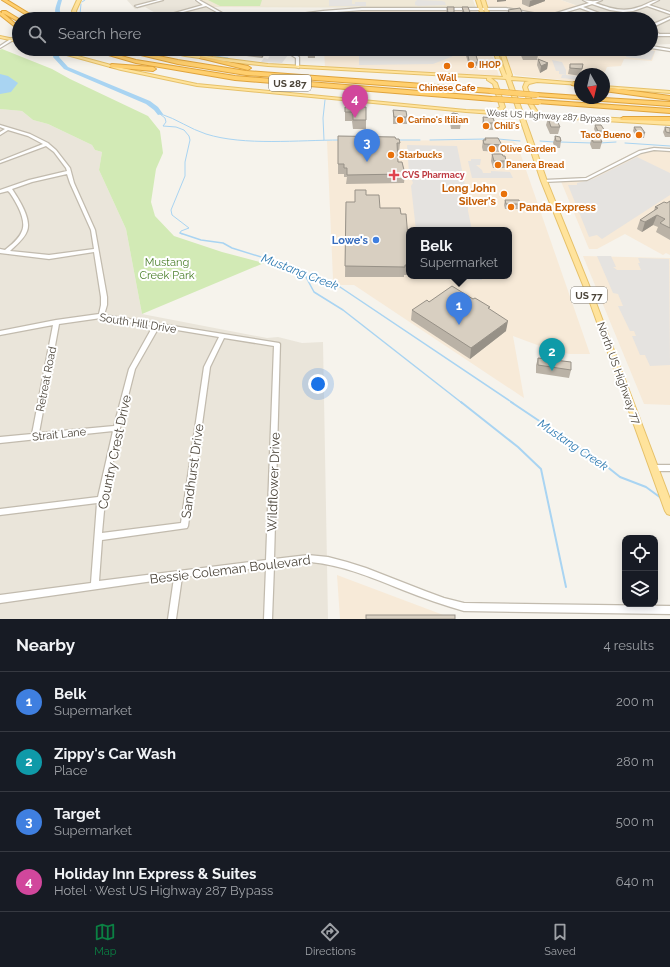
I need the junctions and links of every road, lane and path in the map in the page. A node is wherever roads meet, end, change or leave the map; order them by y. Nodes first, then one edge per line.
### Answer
1 (4, 0) edge
2 (79, 0) edge
3 (162, 0) edge
4 (197, 0) edge
5 (478, 0) edge
6 (483, 0) edge
7 (584, 0) edge
8 (601, 0) edge
9 (658, 0) edge
10 (593, 3) junction
11 (206, 5) junction
12 (646, 5) junction
13 (137, 6) dead end
14 (580, 8) junction
15 (0, 9) edge
16 (480, 9) junction
17 (486, 9) junction
18 (24, 12) edge
19 (74, 12) edge
20 (181, 12) edge
21 (218, 12) edge
22 (320, 12) edge
23 (481, 12) edge
24 (487, 12) edge
25 (520, 12) edge
26 (565, 12) edge
27 (592, 12) edge
28 (0, 13) edge
29 (670, 13) edge
30 (12, 17) edge
31 (670, 18) edge
32 (12, 23) edge
33 (658, 23) edge
34 (658, 35) edge
35 (670, 35) edge
36 (0, 37) edge
37 (12, 40) edge
38 (12, 41) edge
39 (0, 47) edge
40 (658, 48) edge
41 (670, 50) edge
42 (70, 56) edge
43 (119, 56) edge
44 (150, 56) edge
45 (192, 56) edge
46 (295, 56) edge
47 (497, 56) edge
48 (503, 56) edge
49 (202, 58) junction
50 (112, 66) junction
51 (298, 67) junction
52 (484, 78) junction
53 (508, 78) junction
54 (243, 79) junction
55 (324, 79) junction
56 (537, 80) junction
57 (574, 84) edge
58 (610, 88) edge
59 (610, 89) edge
60 (670, 92) edge
61 (574, 98) edge
62 (670, 98) edge
63 (610, 100) edge
64 (670, 104) edge
65 (670, 111) edge
66 (490, 113) junction
67 (520, 115) junction
68 (541, 116) junction
69 (670, 119) edge
70 (623, 120) junction
71 (670, 123) edge
72 (0, 126) edge
73 (8, 128) junction
74 (0, 134) edge
75 (47, 144) junction
76 (670, 150) edge
77 (0, 162) edge
78 (69, 172) junction
79 (544, 181) junction
80 (9, 188) junction
81 (0, 192) edge
82 (96, 250) junction
83 (0, 251) edge
84 (6, 252) junction
85 (101, 316) junction
86 (56, 322) junction
87 (157, 325) junction
88 (0, 333) edge
89 (222, 336) junction
90 (277, 344) joint
91 (117, 428) junction
92 (35, 436) junction
93 (0, 440) edge
94 (670, 468) edge
95 (656, 471) junction
96 (102, 500) junction
97 (670, 511) edge
98 (0, 512) edge
99 (100, 537) junction
100 (270, 562) junction
101 (179, 574) junction
102 (95, 585) junction
103 (0, 599) edge
104 (670, 610) edge
105 (172, 619) edge
106 (268, 619) edge

1 - 18 highway
2 - 19 main road
3 - 13 street
4 - 11 street
5 - 16 main road
6 - 17 main road
7 - 10 street
8 - 10 street
9 - 12 street
10 - 12 street
10 - 14 street
11 - 20 street
11 - 21 street
12 - 29 street
14 - 26 street
14 - 27 street
15 - 30 highway
16 - 17 street
16 - 22 street
16 - 23 main road
17 - 24 main road
17 - 25 street
28 - 32 highway
31 - 33 street
34 - 35 street
36 - 37 main road
38 - 39 street
40 - 41 street
42 - 50 main road, West US Highway 287 Bypass
43 - 54 highway, US 287
44 - 55 highway, US 287
45 - 49 main road
46 - 51 street
47 - 53 main road, North US Highway 77 / US 77
48 - 53 main road, North US Highway 77 / US 77
49 - 51 main road
49 - 55 highway
50 - 54 highway
50 - 66 main road, West US Highway 287 Bypass
51 - 52 main road
52 - 53 main road
52 - 66 main road
53 - 56 main road
53 - 67 main road, North US Highway 77 / US 77
54 - 65 highway, US 287, bridge
55 - 61 highway, US 287, bridge
56 - 57 main road
56 - 68 main road
58 - 60 main road
59 - 62 highway
63 - 64 highway
66 - 67 main road, West US Highway 287 Bypass
67 - 68 main road, West US Highway 287 Bypass
67 - 79 main road, North US Highway 77 / US 77
68 - 70 main road, West US Highway 287 Bypass
69 - 70 highway
70 - 71 main road, West US Highway 287 Bypass
72 - 73 street
73 - 74 street
73 - 75 street
75 - 77 street
75 - 78 street
76 - 79 street
78 - 80 street
78 - 82 street
79 - 95 main road, North US Highway 77 / US 77
80 - 81 street
80 - 84 street
82 - 84 street
82 - 85 street
83 - 84 street
85 - 86 street, South Hill Drive
85 - 87 street, South Hill Drive
86 - 88 street, South Hill Drive
86 - 92 street, Retreat Road
87 - 89 street, South Hill Drive
87 - 91 street, Country Crest Drive
89 - 90 street, South Hill Drive
89 - 99 street, Sandhurst Drive
90 - 100 street, Wildflower Drive
91 - 92 street, Strait Lane
91 - 96 street, Country Crest Drive
92 - 93 street, Strait Lane
94 - 95 street
95 - 97 main road, North US Highway 77 / US 77
96 - 98 street
96 - 99 street, Country Crest Drive
99 - 102 street, Country Crest Drive
100 - 101 street, Bessie Coleman Boulevard
100 - 104 street, Bessie Coleman Boulevard
100 - 106 street, Wildflower Drive
101 - 102 street, Bessie Coleman Boulevard
101 - 105 street
102 - 103 street, Bessie Coleman Boulevard

